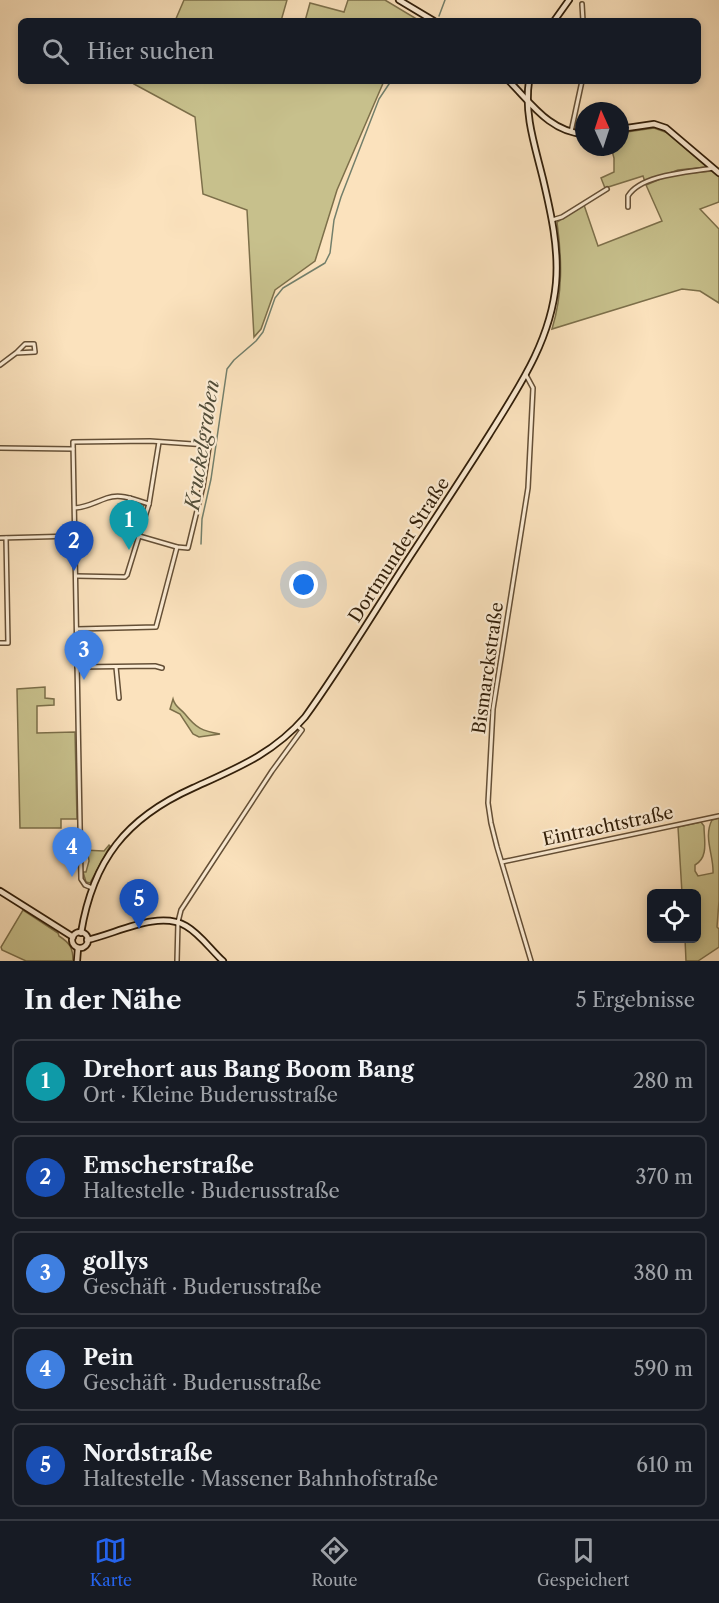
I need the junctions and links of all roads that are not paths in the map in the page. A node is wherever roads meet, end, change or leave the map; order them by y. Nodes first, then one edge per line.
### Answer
1 (399, 0) edge
2 (569, 0) edge
3 (582, 4) dead end
4 (429, 18) edge
5 (557, 18) edge
6 (583, 18) edge
7 (512, 84) edge
8 (529, 84) edge
9 (581, 84) edge
10 (527, 101) junction
11 (629, 128) edge
12 (572, 132) junction
13 (575, 132) edge
14 (713, 168) junction
15 (719, 173) edge
16 (608, 189) dead end
17 (628, 207) dead end
18 (552, 220) junction
19 (16, 353) junction
20 (0, 365) edge
21 (526, 375) junction
22 (159, 441) junction
23 (0, 448) edge
24 (73, 449) junction
25 (130, 498) junction
26 (149, 504) junction
27 (75, 508) junction
28 (75, 536) junction
29 (139, 536) junction
30 (0, 538) edge
31 (6, 538) junction
32 (177, 547) junction
33 (76, 576) junction
34 (77, 628) junction
35 (0, 643) edge
36 (77, 667) junction
37 (116, 667) junction
38 (162, 668) dead end
39 (119, 698) dead end
40 (297, 726) junction
41 (719, 816) edge
42 (502, 862) junction
43 (92, 888) junction
44 (0, 891) edge
45 (178, 922) junction
46 (81, 933) junction
47 (73, 937) junction
48 (87, 940) junction
49 (78, 948) junction
50 (77, 961) edge
51 (177, 961) edge
52 (223, 961) edge
53 (531, 961) edge

1 - 4 main road
2 - 5 main road
3 - 6 street
7 - 10 main road
8 - 10 main road, Dortmunder Straße
9 - 12 street
10 - 12 main road
10 - 18 main road, Dortmunder Straße
11 - 14 main road
12 - 13 main road
14 - 15 main road
14 - 17 street
16 - 18 street
18 - 21 main road, Dortmunder Straße
19 - 19 street
19 - 20 street
21 - 40 main road, Dortmunder Straße
21 - 42 street, Bismarckstraße
22 - 24 street
22 - 26 street
22 - 32 street
23 - 24 street
24 - 27 street
25 - 26 street
25 - 27 street
25 - 29 street
26 - 29 street
27 - 28 street
28 - 31 street
28 - 33 street
29 - 32 street
29 - 33 street
30 - 31 street
31 - 35 street
32 - 34 street
33 - 34 street
34 - 36 street
36 - 37 street
36 - 43 street
37 - 38 street
37 - 39 street
40 - 43 main road, Dortmunder Straße
40 - 45 street
41 - 42 street, Eintrachtstraße
42 - 53 street, Bismarckstraße
43 - 46 main road, Dortmunder Straße
44 - 47 main road
45 - 48 main road
45 - 51 street
45 - 52 main road
46 - 47 main road
46 - 48 main road
47 - 49 main road
48 - 49 main road
49 - 50 main road

